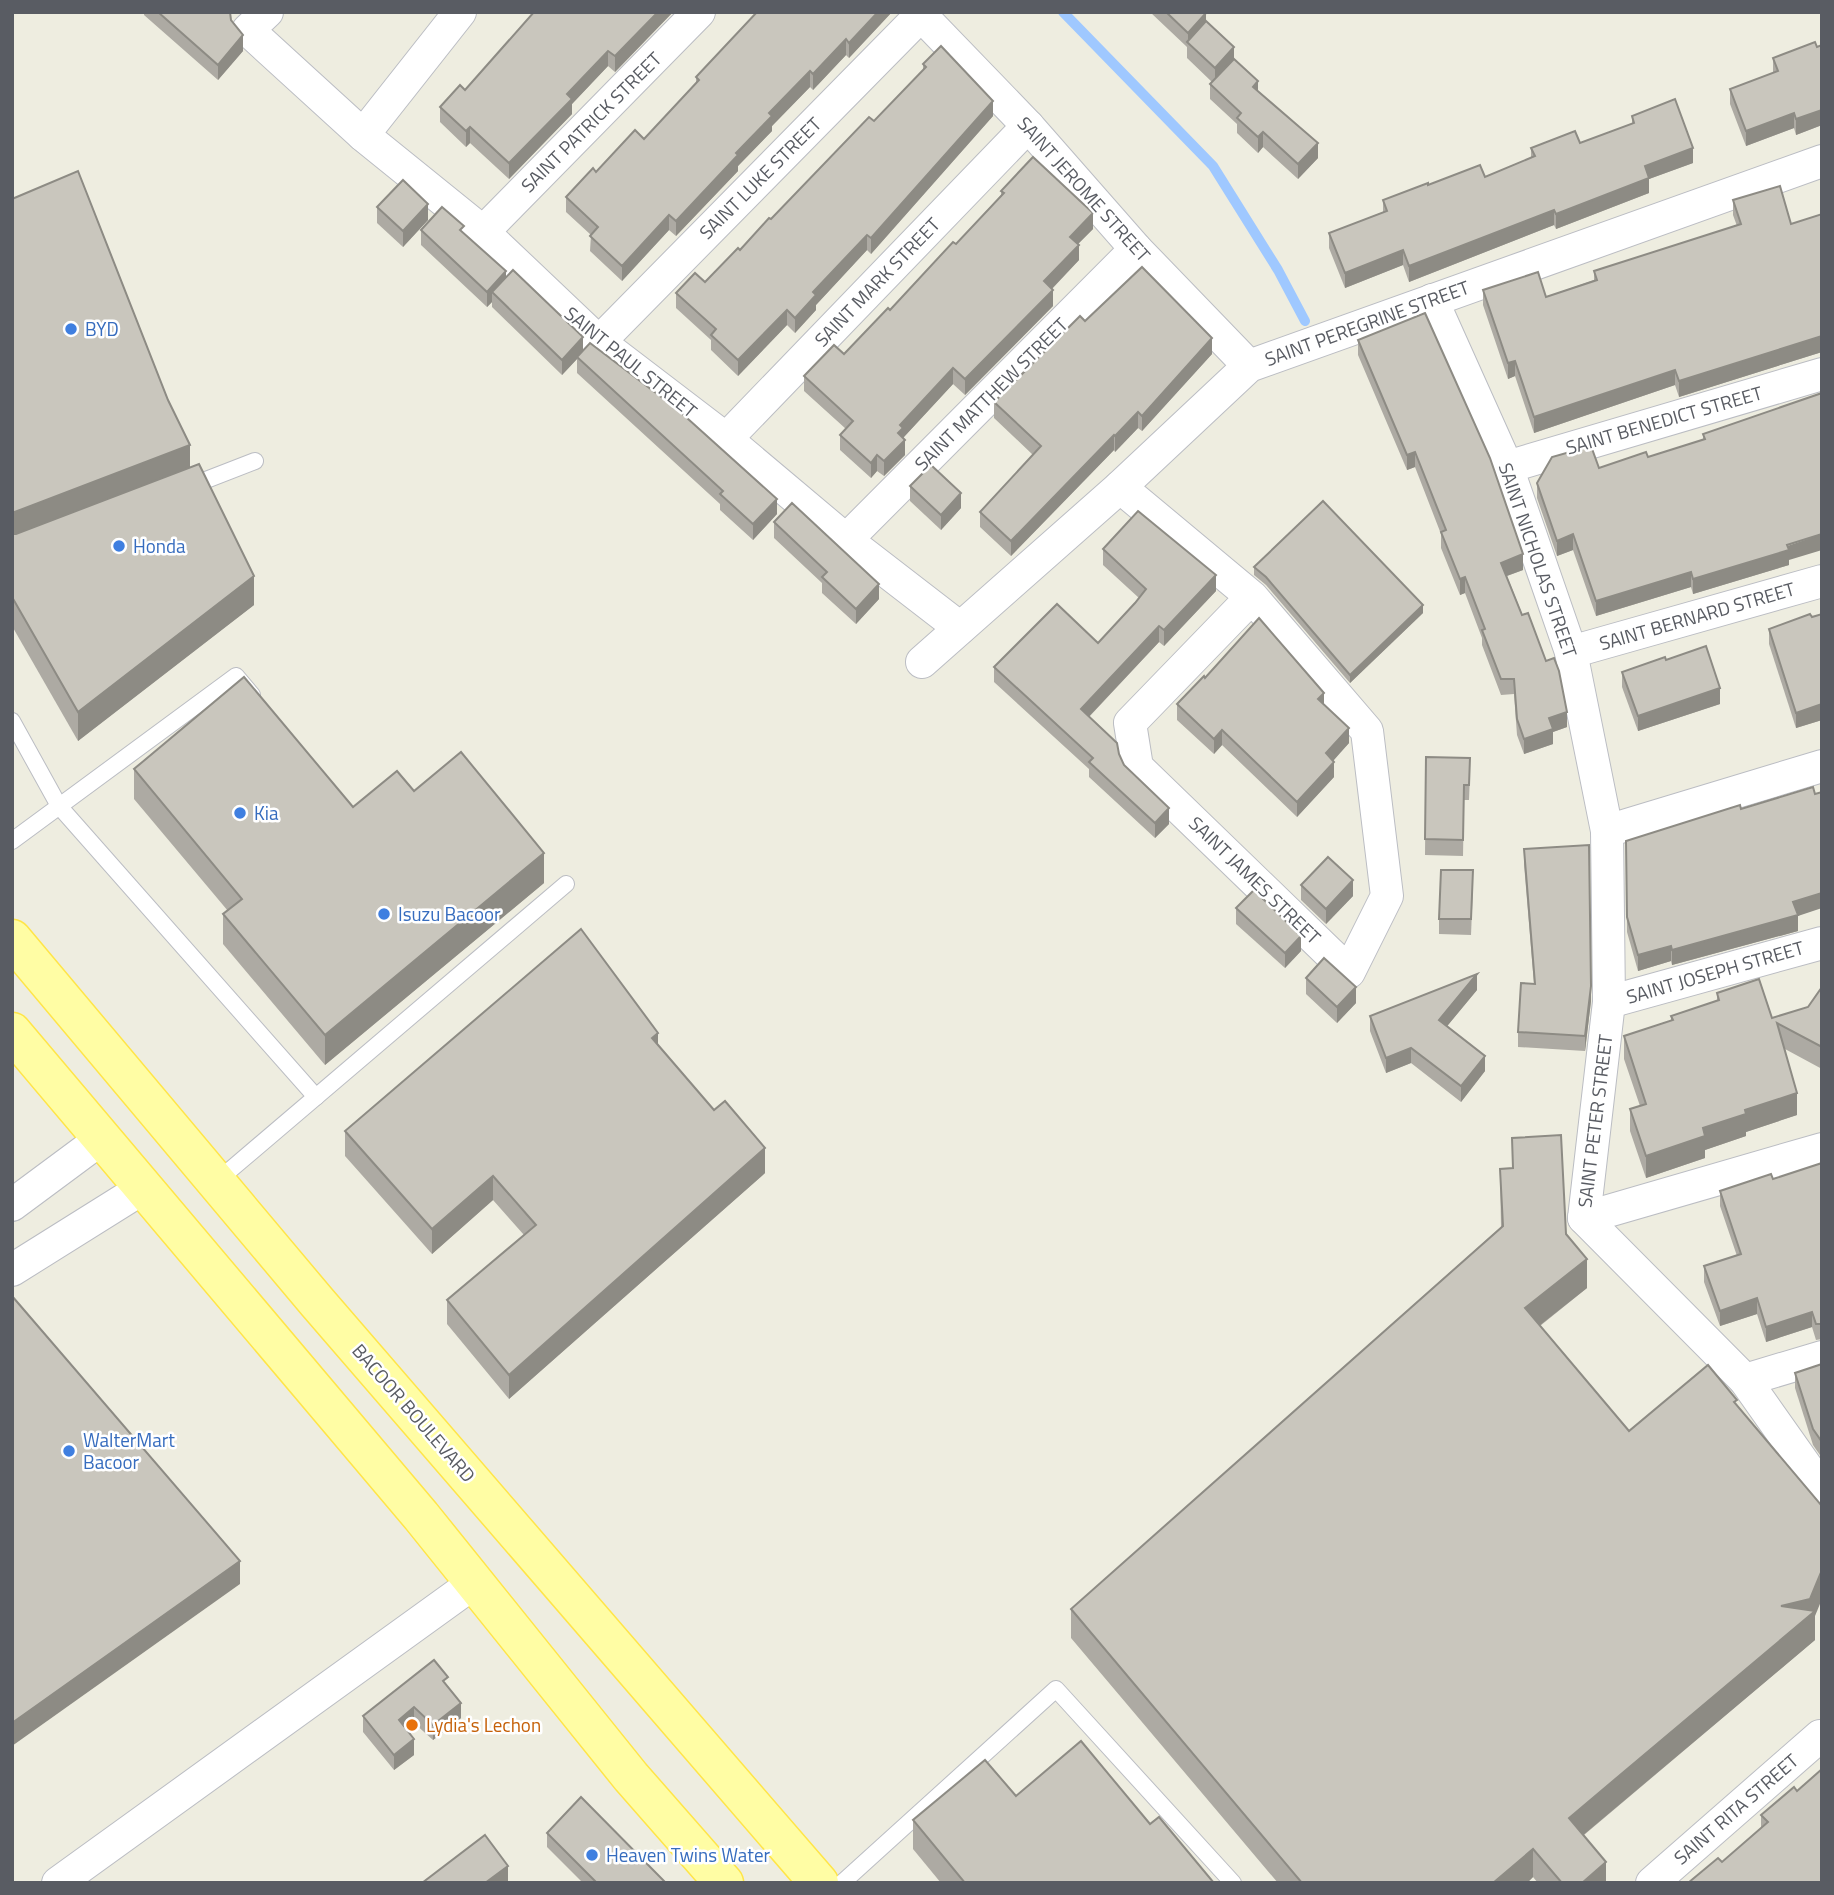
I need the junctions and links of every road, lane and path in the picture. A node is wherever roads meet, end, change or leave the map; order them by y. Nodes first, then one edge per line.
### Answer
1 (460, 12) edge
2 (699, 12) edge
3 (919, 13) edge
4 (257, 21) edge
5 (1028, 126) junction
6 (363, 135) junction
7 (1822, 161) edge
8 (483, 232) junction
9 (1136, 249) junction
10 (1432, 300) junction
11 (599, 342) junction
12 (1249, 366) junction
13 (1822, 374) edge
14 (726, 439) junction
15 (255, 461) dead end
16 (1507, 467) junction
17 (1120, 486) junction
18 (178, 490) edge
19 (846, 540) junction
20 (1822, 581) edge
21 (1252, 597) junction
22 (960, 628) junction
23 (1571, 652) junction
24 (922, 662) dead end
25 (261, 707) edge
26 (12, 721) edge
27 (1822, 766) edge
28 (59, 806) junction
29 (1607, 831) junction
30 (12, 841) edge
31 (566, 884) dead end
32 (12, 939) edge
33 (1822, 943) edge
34 (1609, 1002) junction
35 (12, 1032) edge
36 (316, 1097) junction
37 (101, 1139) junction
38 (1822, 1149) edge
39 (216, 1182) junction
40 (143, 1188) junction
41 (12, 1205) edge
42 (1584, 1218) junction
43 (12, 1269) edge
44 (1822, 1357) edge
45 (1745, 1380) junction
46 (1822, 1489) edge
47 (475, 1582) junction
48 (1821, 1733) edge
49 (58, 1883) edge
50 (724, 1883) edge
51 (819, 1883) edge
52 (842, 1883) edge
53 (1233, 1883) edge
54 (1652, 1883) edge

1 - 6 street
2 - 8 street, SAINT PATRICK STREET
3 - 5 street, SAINT JEROME STREET
3 - 11 street, SAINT LUKE STREET
4 - 6 street, SAINT PAUL STREET
5 - 9 street, SAINT JEROME STREET
5 - 14 street, SAINT MARK STREET
6 - 8 street, SAINT PAUL STREET
7 - 10 street, SAINT PEREGRINE STREET
8 - 11 street, SAINT PAUL STREET
9 - 12 street, SAINT JEROME STREET
9 - 19 street, SAINT MATTHEW STREET
10 - 12 street, SAINT PEREGRINE STREET
10 - 16 street, SAINT NICHOLAS STREET
11 - 14 street, SAINT PAUL STREET
12 - 17 street, SAINT PEREGRINE STREET
13 - 16 street, SAINT BENEDICT STREET
14 - 19 street, SAINT PAUL STREET
15 - 18 lane
16 - 23 street, SAINT NICHOLAS STREET
17 - 21 street
17 - 22 street, SAINT PEREGRINE STREET
19 - 22 street, SAINT PAUL STREET
20 - 23 street, SAINT BERNARD STREET
21 - 21 street, SAINT JAMES STREET
22 - 24 street, SAINT PEREGRINE STREET
23 - 29 street, SAINT NICHOLAS STREET
25 - 28 lane
26 - 28 lane
27 - 29 street
28 - 30 lane
28 - 36 lane
29 - 34 street, SAINT PETER STREET
31 - 36 lane
32 - 39 main road, BACOOR BOULEVARD
33 - 34 street, SAINT JOSEPH STREET
34 - 42 street, SAINT PETER STREET
35 - 37 main road
36 - 39 lane
37 - 40 main road
37 - 41 street
38 - 42 street
39 - 51 main road, BACOOR BOULEVARD
40 - 43 street
40 - 47 main road
42 - 45 street, SAINT PETER STREET
44 - 45 street
45 - 46 street, SAINT PETER STREET
47 - 49 street
47 - 50 main road
48 - 54 street, SAINT RITA STREET
52 - 53 lane

